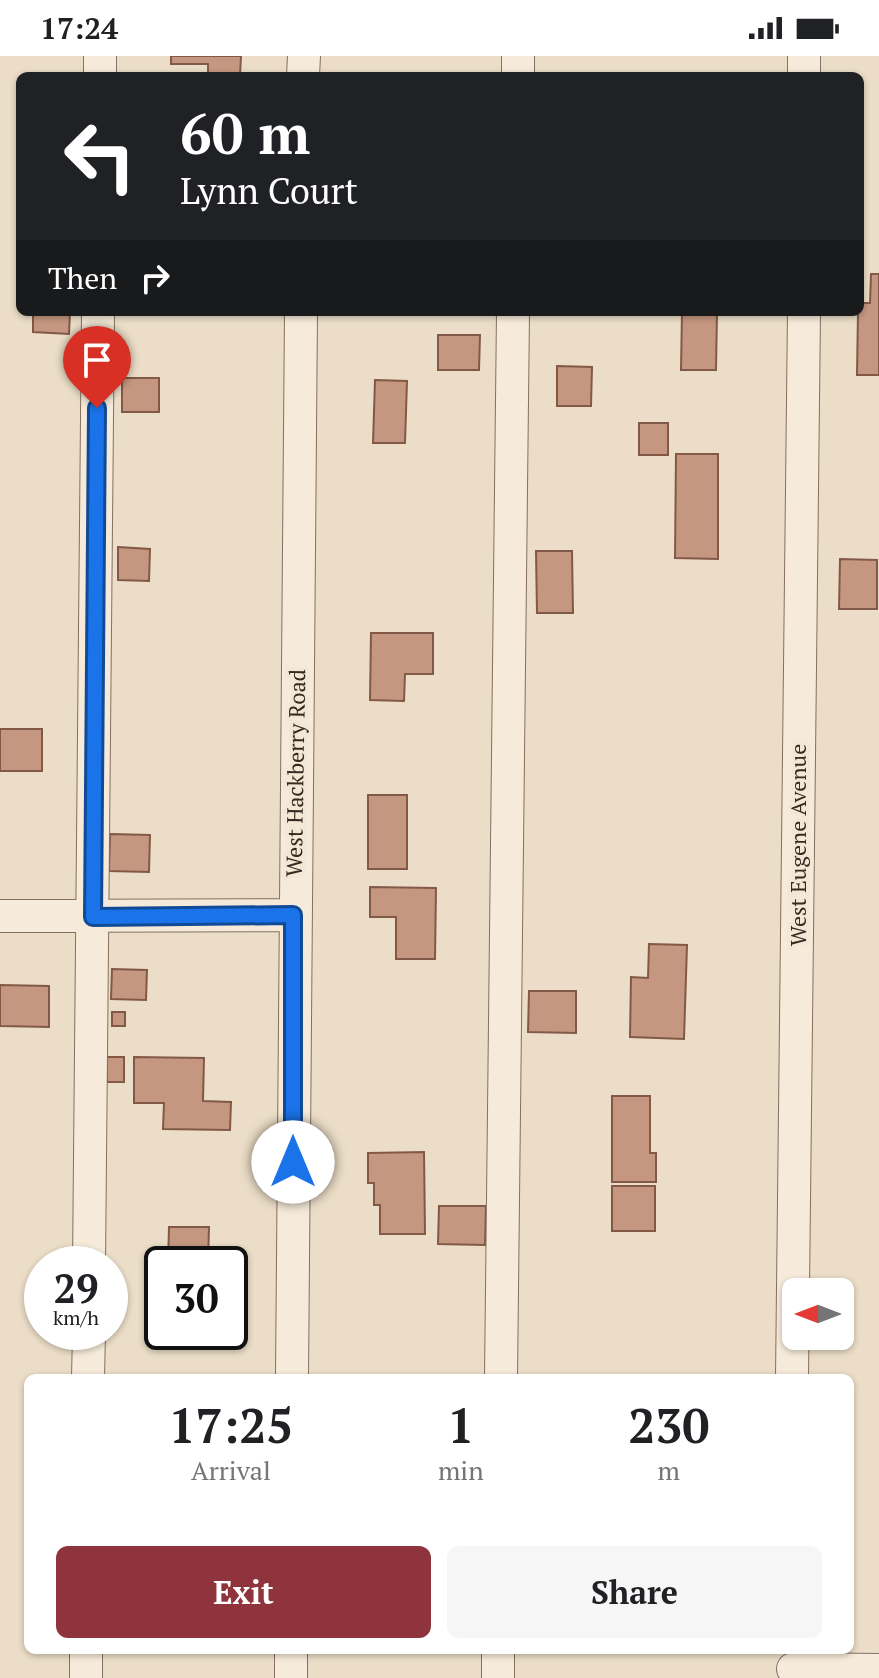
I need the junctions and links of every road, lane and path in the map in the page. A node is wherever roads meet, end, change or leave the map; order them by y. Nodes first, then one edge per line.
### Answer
1 (98, 316) edge
2 (301, 316) edge
3 (513, 316) edge
4 (804, 316) edge
5 (293, 915) junction
6 (0, 916) edge
7 (93, 917) junction
8 (89, 1246) edge
9 (89, 1350) edge
10 (88, 1374) edge
11 (292, 1374) edge
12 (501, 1374) edge
13 (792, 1374) edge
14 (86, 1654) edge
15 (291, 1654) edge
16 (498, 1654) edge
17 (793, 1666) edge
18 (879, 1670) edge
19 (86, 1678) edge
20 (291, 1678) edge
21 (498, 1678) edge

1 - 7 street
2 - 5 street, West Hackberry Road
3 - 12 street
4 - 13 street, West Eugene Avenue
5 - 7 street
5 - 11 street, West Hackberry Road
6 - 7 street
7 - 8 street
9 - 10 street
14 - 19 street
15 - 20 street
16 - 21 street
17 - 18 street

